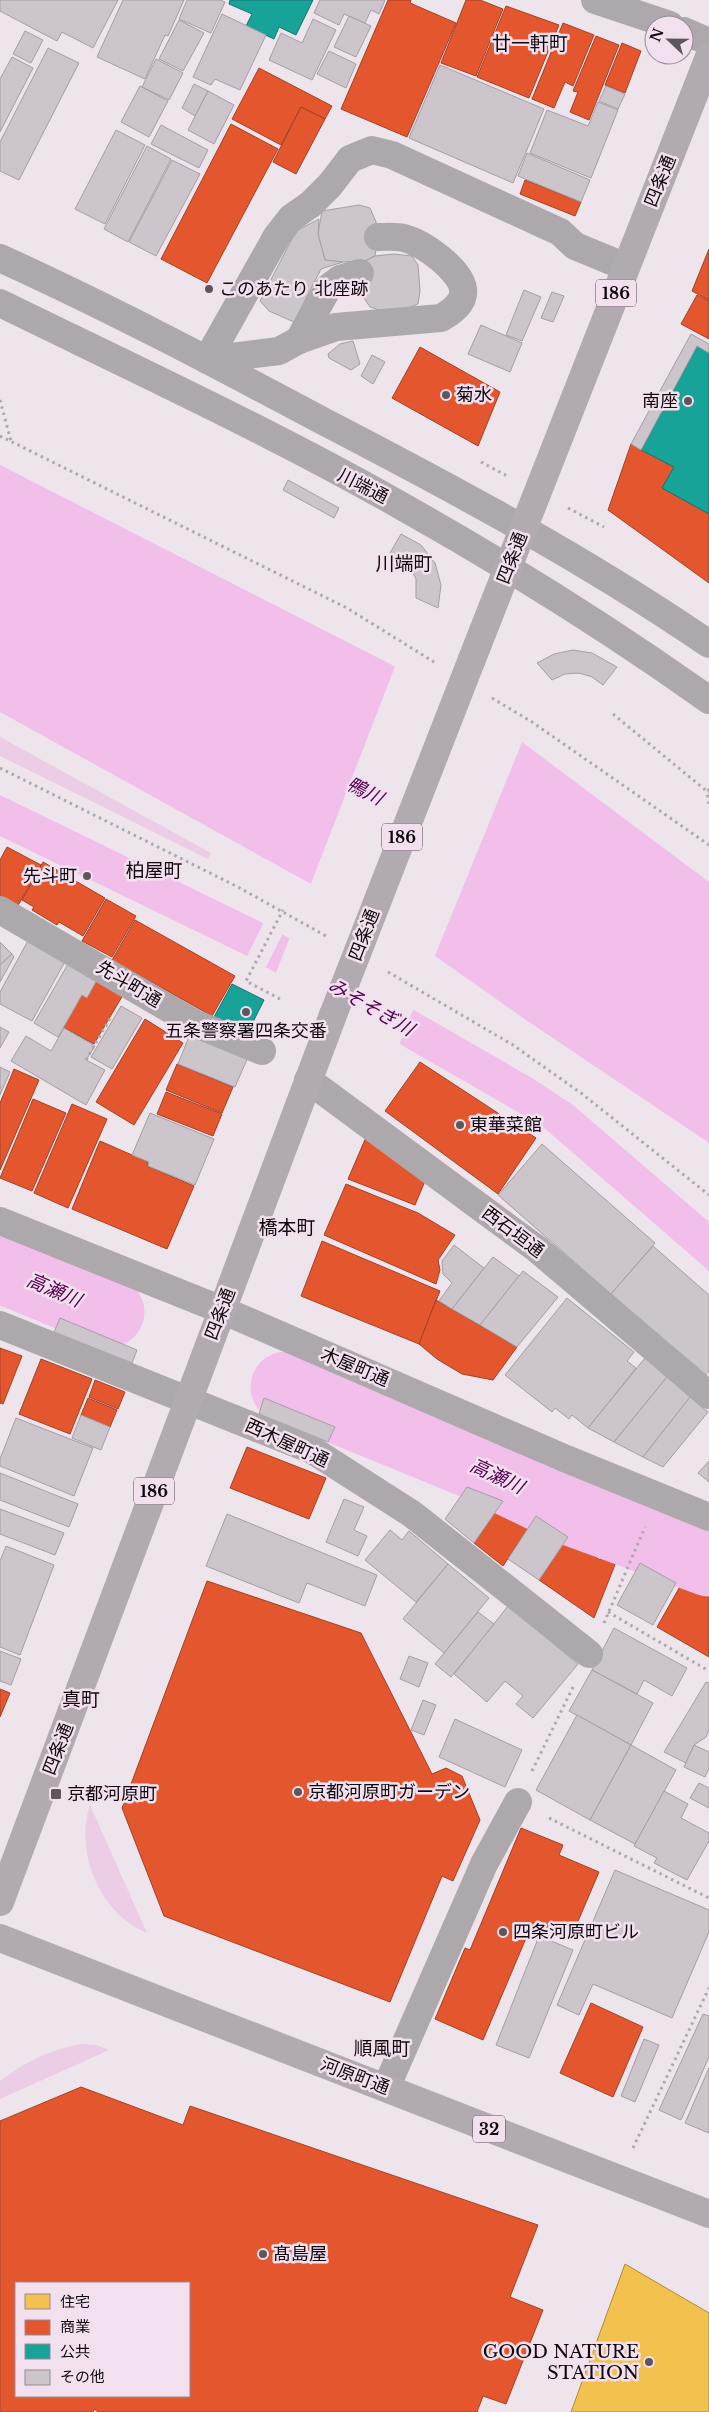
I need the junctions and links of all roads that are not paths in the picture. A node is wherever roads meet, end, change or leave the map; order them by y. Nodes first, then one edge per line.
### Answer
1 (595, 0) edge
2 (644, 16) edge
3 (694, 35) edge
4 (709, 42) edge
5 (709, 57) edge
6 (378, 237) dead end
7 (0, 258) edge
8 (418, 266) dead end
9 (626, 267) junction
10 (360, 273) dead end
11 (459, 279) junction
12 (0, 303) edge
13 (299, 340) junction
14 (207, 360) junction
15 (523, 529) junction
16 (508, 568) junction
17 (709, 644) edge
18 (709, 700) edge
19 (0, 910) edge
20 (262, 1051) dead end
21 (308, 1080) junction
22 (0, 1221) edge
23 (222, 1310) junction
24 (0, 1325) edge
25 (709, 1395) edge
26 (188, 1400) junction
27 (709, 1517) edge
28 (589, 1654) dead end
29 (518, 1802) road end
30 (0, 1902) edge
31 (0, 1938) edge
32 (386, 2088) junction
33 (709, 2214) edge

1 - 2 street
3 - 4 street
5 - 9 main road, 四条通 / 186
6 - 11 street
7 - 14 street
8 - 11 street
9 - 14 street
9 - 15 main road, 四条通 / 186
10 - 13 street
11 - 13 street
12 - 16 street, 川端通
13 - 14 street
14 - 15 street
15 - 16 main road, 四条通 / 186
15 - 17 street
16 - 18 street, 川端通
16 - 21 main road, 四条通 / 186, bridge
19 - 20 street, 先斗町通
21 - 23 main road, 四条通 / 186
21 - 25 street, 西石垣通
22 - 23 street, 木屋町通
23 - 26 main road, 四条通 / 186
23 - 27 street, 木屋町通
24 - 26 street, 西木屋町通
26 - 28 street, 西木屋町通
26 - 30 main road, 四条通 / 186
29 - 32 street
31 - 32 main road, 河原町通 / 32
32 - 33 main road, 河原町通 / 32

